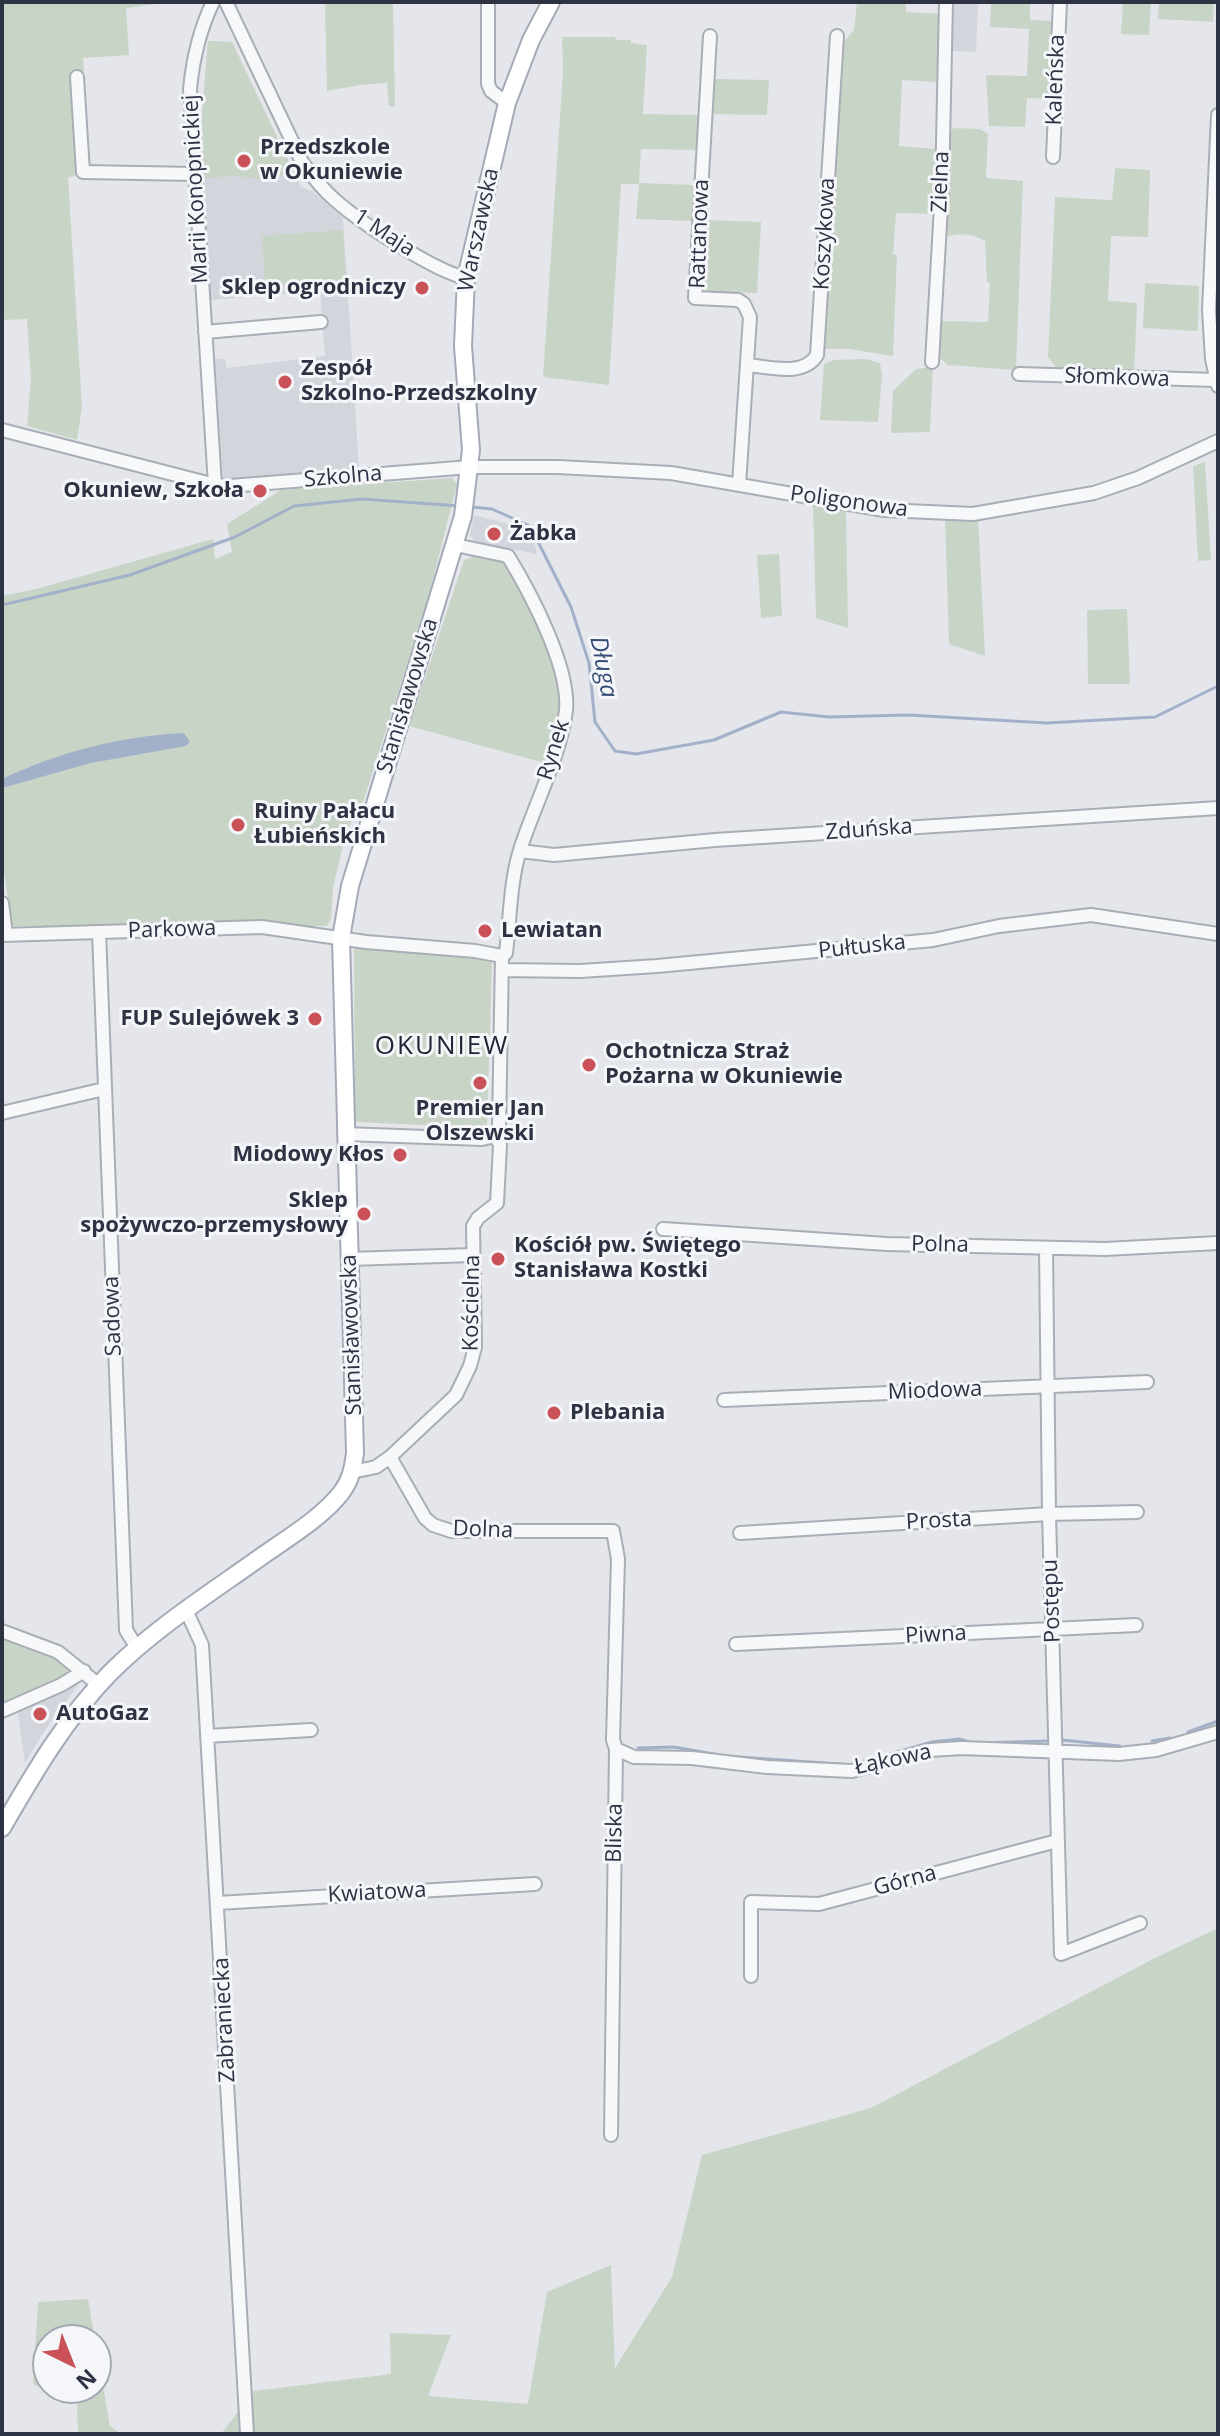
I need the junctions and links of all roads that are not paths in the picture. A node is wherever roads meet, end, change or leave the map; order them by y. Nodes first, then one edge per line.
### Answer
1 (213, 2) edge
2 (226, 2) edge
3 (488, 2) edge
4 (551, 2) edge
5 (946, 2) edge
6 (1060, 2) edge
7 (710, 36) dead end
8 (837, 36) dead end
9 (77, 77) dead end
10 (507, 103) junction
11 (1218, 115) edge
12 (1053, 157) dead end
13 (194, 174) junction
14 (466, 278) junction
15 (321, 322) dead end
16 (205, 332) junction
17 (932, 362) dead end
18 (747, 365) junction
19 (1019, 374) dead end
20 (1217, 383) edge
21 (2, 430) edge
22 (1218, 441) edge
23 (470, 467) junction
24 (215, 485) junction
25 (739, 485) junction
26 (463, 516) joint
27 (455, 545) junction
28 (1218, 808) edge
29 (520, 851) junction
30 (2, 903) edge
31 (99, 932) junction
32 (1218, 934) edge
33 (4, 935) edge
34 (341, 938) junction
35 (502, 963) junction
36 (104, 1089) junction
37 (2, 1113) edge
38 (344, 1134) junction
39 (496, 1136) junction
40 (663, 1229) dead end
41 (1218, 1243) edge
42 (1046, 1248) junction
43 (473, 1255) junction
44 (349, 1259) junction
45 (1147, 1382) dead end
46 (1047, 1387) junction
47 (724, 1400) dead end
48 (390, 1457) junction
49 (352, 1472) junction
50 (1137, 1512) dead end
51 (1049, 1514) junction
52 (613, 1531) joint
53 (740, 1533) dead end
54 (186, 1610) junction
55 (1136, 1625) dead end
56 (1053, 1629) junction
57 (2, 1631) edge
58 (736, 1644) dead end
59 (137, 1648) junction
60 (84, 1671) junction
61 (99, 1685) junction
62 (2, 1711) edge
63 (311, 1730) dead end
64 (1218, 1732) edge
65 (207, 1736) junction
66 (616, 1749) junction
67 (1056, 1751) junction
68 (2, 1828) edge
69 (1057, 1841) junction
70 (535, 1884) dead end
71 (218, 1903) junction
72 (1140, 1923) dead end
73 (751, 1976) dead end
74 (611, 2135) dead end
75 (247, 2434) edge

1 - 13 street, Marii Konopnickiej
2 - 14 street, 1 Maja
3 - 10 street
4 - 10 main road, Warszawska
5 - 17 street, Zielna
6 - 12 street, Kaleńska
7 - 18 street, Rattanowa
8 - 18 street, Koszykowa
9 - 13 street
10 - 14 main road, Warszawska
11 - 20 street
13 - 16 street, Marii Konopnickiej
14 - 23 main road, Warszawska
15 - 16 street
16 - 24 street, Marii Konopnickiej
18 - 25 street, Rattanowa
19 - 20 street, Słomkowa
21 - 24 street, Szkolna
22 - 25 street, Poligonowa
23 - 24 street, Szkolna
23 - 25 street, Poligonowa
23 - 26 main road, Warszawska
26 - 27 main road, Stanisławowska
27 - 29 street, Rynek
27 - 34 main road, Stanisławowska
28 - 29 street, Zduńska
29 - 35 street, Rynek
30 - 33 street
31 - 33 street, Parkowa
31 - 34 street, Parkowa
31 - 36 street, Sadowa
32 - 35 street, Pułtuska
34 - 35 street
34 - 38 main road, Stanisławowska
35 - 39 street, Rynek
36 - 37 street
36 - 59 street, Sadowa
38 - 39 street
38 - 44 main road, Stanisławowska
39 - 43 street, Kościelna
40 - 42 street, Polna
41 - 42 street, Polna
42 - 46 street, Postępu
43 - 44 street
43 - 48 street, Kościelna
44 - 49 main road, Stanisławowska
45 - 46 street, Miodowa
46 - 47 street, Miodowa
46 - 51 street, Postępu
48 - 49 street, Kościelna
48 - 52 street, Dolna
49 - 54 main road, Stanisławowska
50 - 51 street, Prosta
51 - 53 street, Prosta
51 - 56 street, Postępu
52 - 66 street, Bliska
54 - 59 main road, Stanisławowska
54 - 65 street, Zabraniecka
55 - 56 street, Piwna
56 - 58 street, Piwna
56 - 67 street, Postępu
57 - 60 street
59 - 61 main road, Stanisławowska
60 - 61 street
60 - 62 street
61 - 68 main road, Stanisławowska
63 - 65 street
64 - 67 street, Łąkowa
65 - 71 street, Zabraniecka
66 - 67 street, Łąkowa
66 - 74 street, Bliska
67 - 69 street, Postępu
69 - 72 street, Postępu
69 - 73 street, Górna
70 - 71 street, Kwiatowa
71 - 75 street, Zabraniecka

